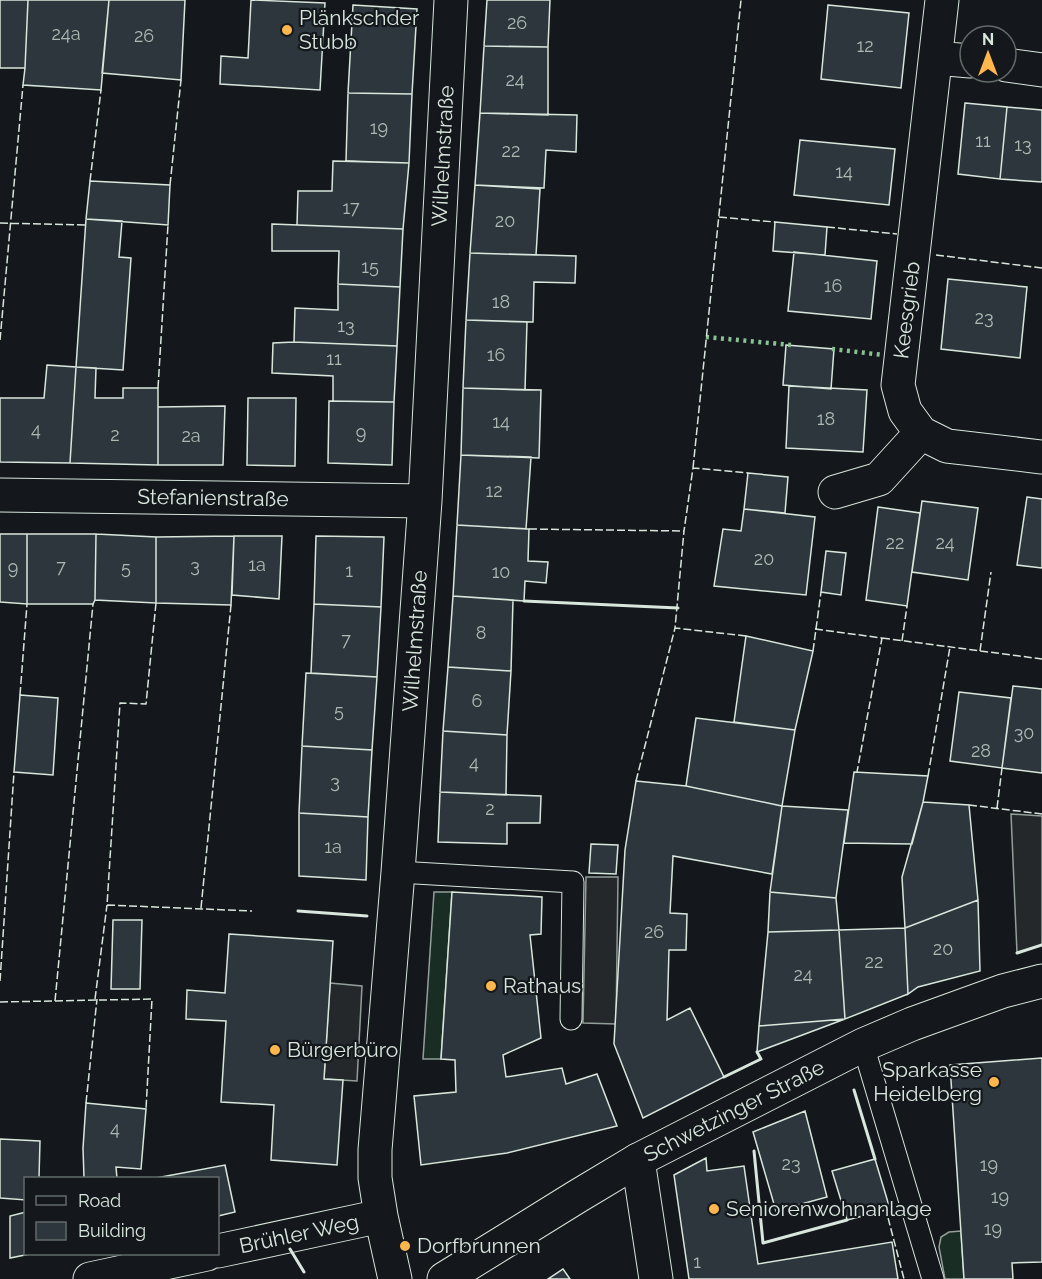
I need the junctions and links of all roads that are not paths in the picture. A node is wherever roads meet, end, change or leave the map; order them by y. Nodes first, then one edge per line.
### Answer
1 (451, 0) edge
2 (942, 0) edge
3 (936, 58) junction
4 (958, 60) edge
5 (1018, 67) edge
6 (1042, 70) edge
7 (921, 433) junction
8 (1042, 457) edge
9 (835, 492) dead end
10 (0, 495) edge
11 (425, 501) junction
12 (398, 872) junction
13 (1042, 981) edge
14 (570, 1019) dead end
15 (863, 1045) junction
16 (638, 1160) junction
17 (381, 1216) junction
18 (219, 1251) edge
19 (202, 1255) edge
20 (90, 1279) edge
21 (395, 1279) edge
22 (444, 1279) edge
23 (656, 1279) edge
24 (933, 1279) edge

1 - 11 street, Wilhelmstraße
2 - 3 street, Keesgrieb
3 - 4 street
3 - 7 street, Keesgrieb
5 - 6 street
7 - 8 street, Keesgrieb
7 - 9 street
10 - 11 street, Stefanienstraße
11 - 12 street, Wilhelmstraße
12 - 14 lane
12 - 17 street, Wilhelmstraße
13 - 15 street, Schwetzinger Straße
15 - 16 street, Schwetzinger Straße
15 - 24 lane
16 - 22 street, Schwetzinger Straße
16 - 23 street
17 - 18 street, Brühler Weg
17 - 21 street, Wilhelmstraße
19 - 20 street

